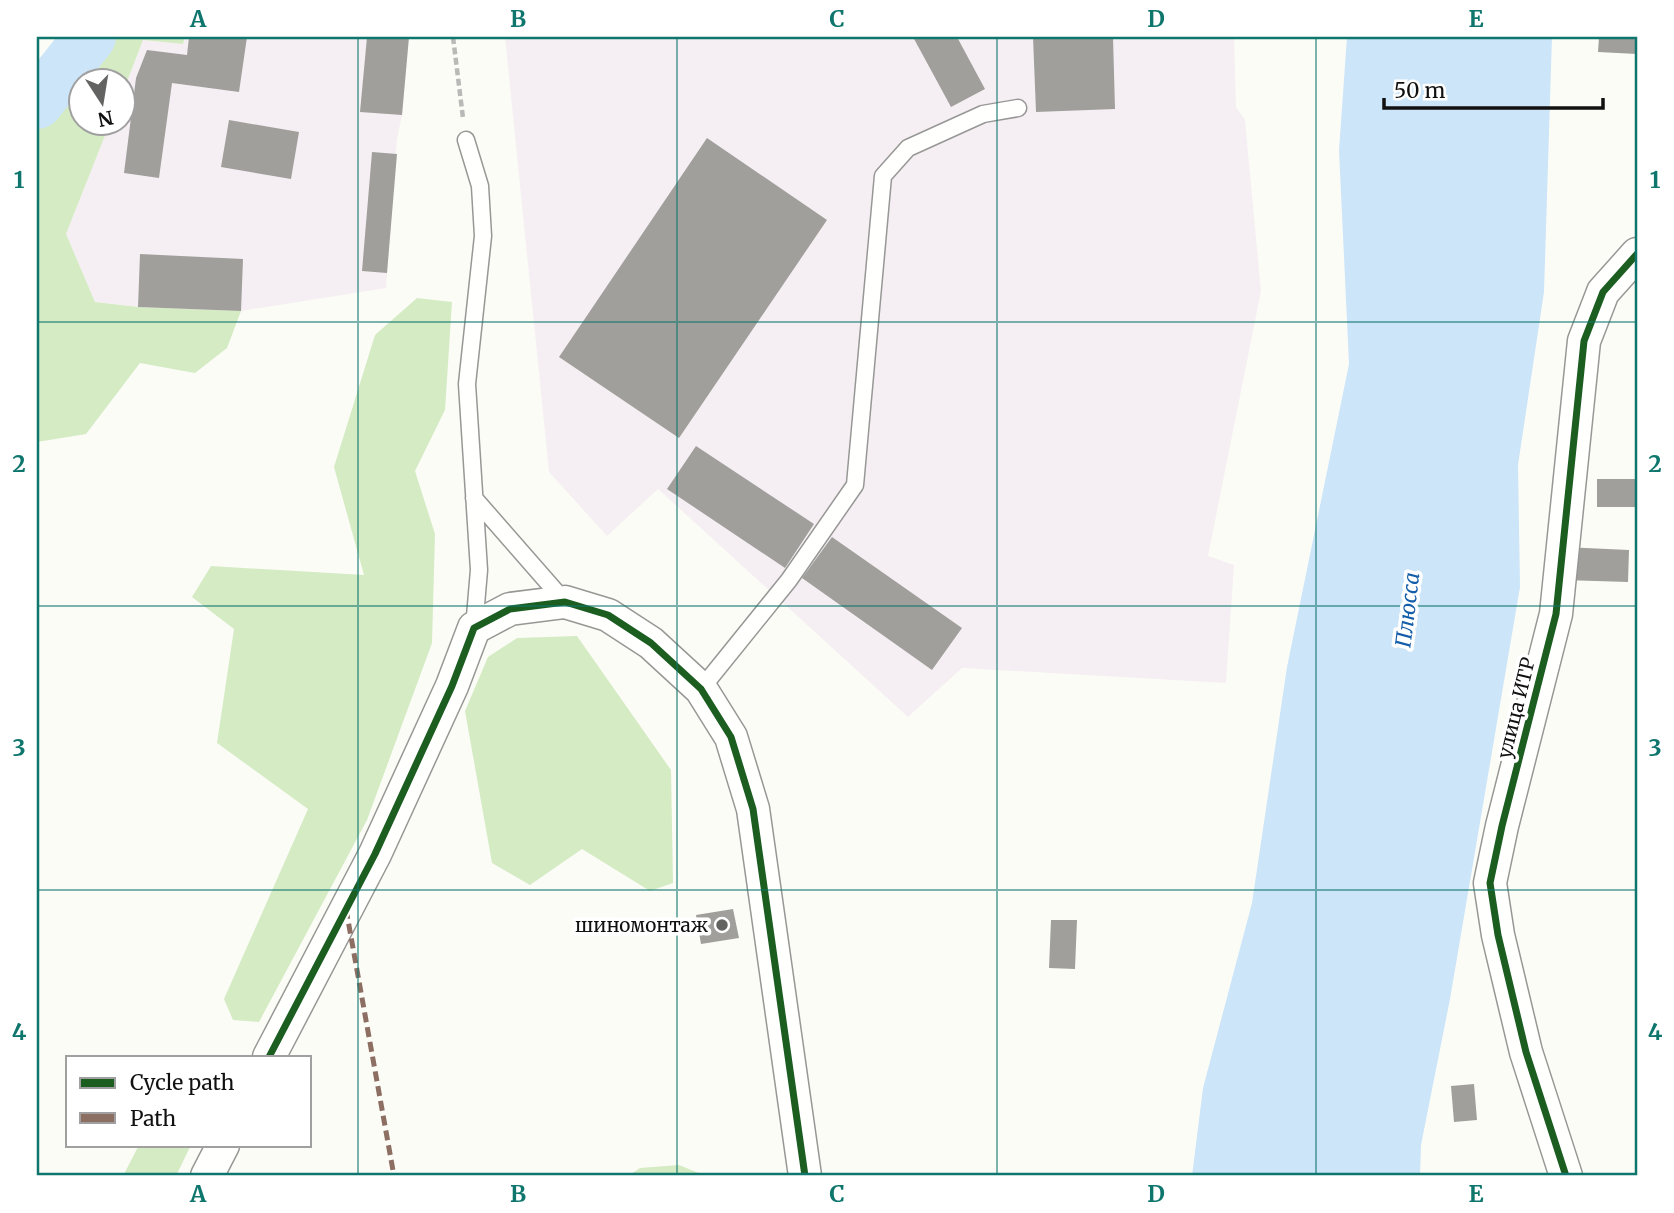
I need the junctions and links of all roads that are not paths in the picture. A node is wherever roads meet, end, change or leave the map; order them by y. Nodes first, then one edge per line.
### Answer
1 (1018, 108) dead end
2 (466, 140) road end
3 (1637, 254) edge
4 (474, 498) junction
5 (565, 602) junction
6 (474, 628) junction
7 (701, 689) junction
8 (270, 1056) edge
9 (222, 1146) edge
10 (207, 1176) edge
11 (805, 1176) edge
12 (1566, 1176) edge

1 - 7 lane
2 - 4 lane
3 - 12 street, улица ИТР
4 - 5 lane
4 - 6 lane
5 - 6 street
5 - 7 street
6 - 8 street
7 - 11 street
9 - 10 street

